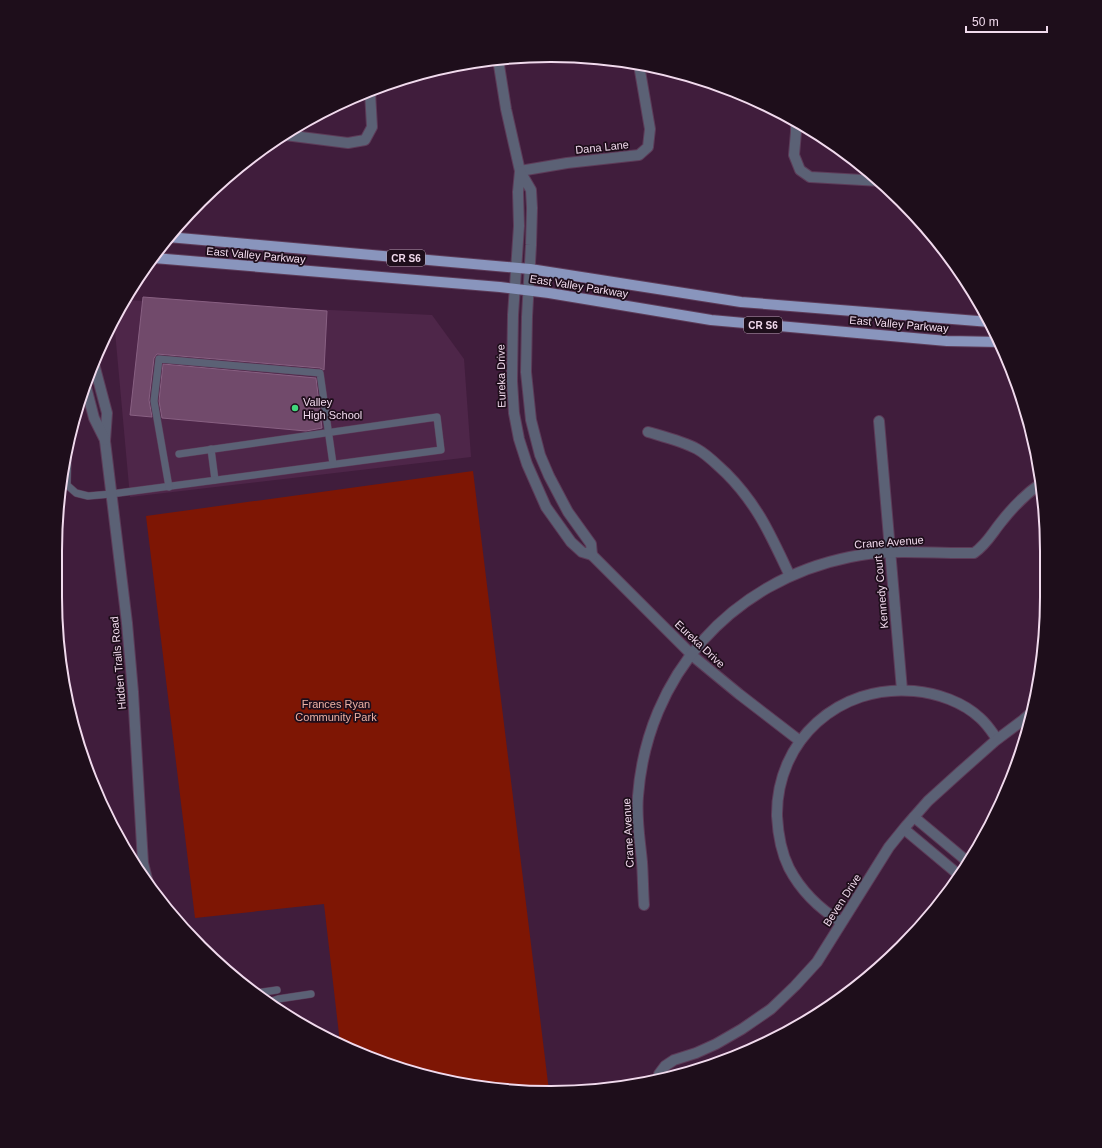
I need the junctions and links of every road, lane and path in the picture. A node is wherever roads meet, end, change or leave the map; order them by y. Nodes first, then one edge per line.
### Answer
1 (499, 65) edge
2 (640, 70) edge
3 (370, 97) edge
4 (796, 128) edge
5 (293, 136) edge
6 (520, 171) junction
7 (870, 180) edge
8 (176, 238) edge
9 (159, 258) edge
10 (516, 268) junction
11 (530, 269) junction
12 (515, 289) junction
13 (528, 290) junction
14 (982, 321) edge
15 (993, 342) edge
16 (96, 372) edge
17 (88, 394) edge
18 (879, 421) dead end
19 (648, 432) dead end
20 (328, 433) junction
21 (105, 441) junction
22 (211, 450) junction
23 (179, 454) dead end
24 (333, 464) junction
25 (215, 480) junction
26 (66, 485) edge
27 (169, 486) junction
28 (1036, 487) edge
29 (111, 494) junction
30 (890, 552) junction
31 (592, 556) junction
32 (790, 576) junction
33 (691, 654) junction
34 (902, 690) junction
35 (1024, 719) edge
36 (997, 739) junction
37 (800, 741) junction
38 (914, 817) junction
39 (904, 828) junction
40 (964, 859) edge
41 (145, 870) edge
42 (956, 872) edge
43 (644, 905) dead end
44 (841, 922) junction
45 (277, 990) dead end
46 (263, 992) edge
47 (311, 994) dead end
48 (274, 1000) edge
49 (659, 1074) edge

1 - 6 street, Eureka Drive
2 - 6 street, Dana Lane
3 - 5 street
4 - 7 street
6 - 10 street, Eureka Drive
6 - 11 street, Eureka Drive
8 - 10 main road, East Valley Parkway / CR S6
9 - 12 main road, East Valley Parkway / CR S6
10 - 11 main road, East Valley Parkway / CR S6
10 - 12 street, Eureka Drive
11 - 13 street, Eureka Drive
11 - 14 main road, East Valley Parkway / CR S6
12 - 13 main road, East Valley Parkway / CR S6
12 - 31 street, Eureka Drive
13 - 15 main road, East Valley Parkway / CR S6
13 - 31 street, Eureka Drive
16 - 21 street, Hidden Trails Road
17 - 21 street, Hidden Trails Road
18 - 30 street, Kennedy Court
19 - 32 street
20 - 22 lane
20 - 24 lane
20 - 24 lane
20 - 27 lane
21 - 29 street, Hidden Trails Road
22 - 23 lane
22 - 25 lane
24 - 25 lane
25 - 27 lane
26 - 29 lane
27 - 29 lane
28 - 30 street, Crane Avenue
29 - 41 street, Hidden Trails Road
30 - 32 street, Crane Avenue
30 - 34 street, Kennedy Court
31 - 33 street, Eureka Drive
32 - 33 street, Crane Avenue
33 - 37 street, Eureka Drive
33 - 43 street, Crane Avenue
34 - 36 street
34 - 37 street
35 - 36 street, Beven Drive
36 - 38 street, Beven Drive
37 - 44 street
38 - 39 street, Beven Drive
38 - 40 street
39 - 42 street
39 - 44 street, Beven Drive
44 - 49 street, Beven Drive
45 - 46 lane
47 - 48 lane

